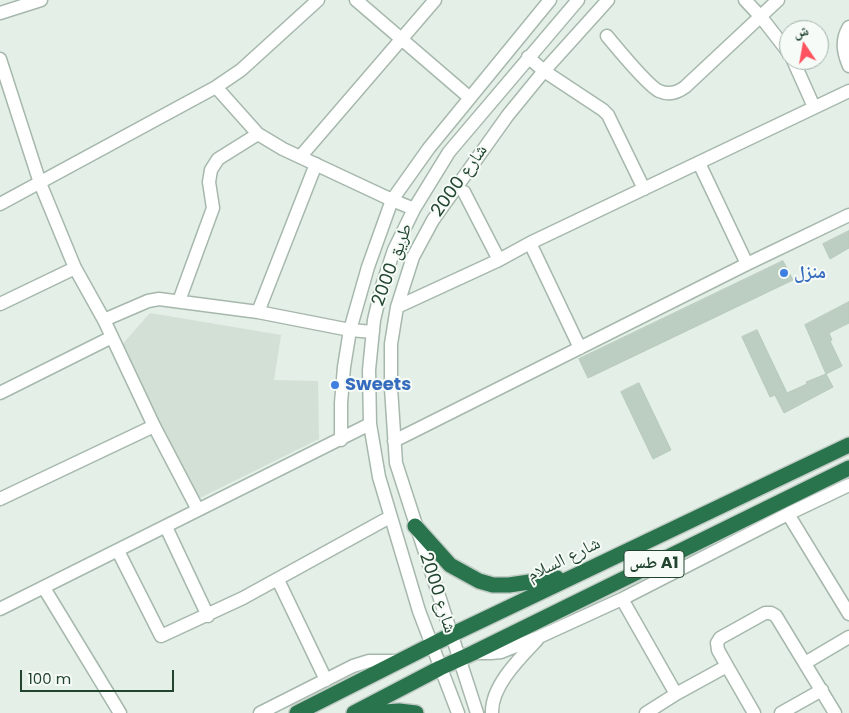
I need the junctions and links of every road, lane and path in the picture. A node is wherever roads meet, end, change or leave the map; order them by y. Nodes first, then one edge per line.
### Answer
1 (41, 0) edge
2 (318, 0) edge
3 (356, 0) edge
4 (435, 0) edge
5 (550, 0) edge
6 (608, 0) edge
7 (745, 0) edge
8 (778, 0) edge
9 (573, 1) edge
10 (0, 13) edge
11 (761, 17) junction
12 (849, 27) edge
13 (607, 36) dead end
14 (401, 38) junction
15 (779, 40) edge
16 (528, 57) junction
17 (0, 59) edge
18 (849, 66) edge
19 (797, 70) edge
20 (544, 71) junction
21 (216, 87) junction
22 (849, 91) edge
23 (470, 98) junction
24 (814, 107) junction
25 (258, 134) junction
26 (300, 157) junction
27 (699, 163) junction
28 (316, 164) junction
29 (40, 183) junction
30 (644, 189) junction
31 (464, 192) dead end
32 (392, 200) junction
33 (0, 204) edge
34 (414, 209) junction
35 (849, 215) edge
36 (530, 243) junction
37 (499, 260) junction
38 (747, 264) junction
39 (75, 268) junction
40 (178, 301) junction
41 (0, 304) edge
42 (397, 307) junction
43 (258, 312) junction
44 (104, 320) junction
45 (350, 330) junction
46 (373, 332) junction
47 (112, 337) junction
48 (580, 348) junction
49 (0, 393) edge
50 (370, 424) junction
51 (154, 426) junction
52 (341, 440) junction
53 (849, 440) edge
54 (394, 441) junction
55 (843, 448) edge
56 (849, 468) edge
57 (848, 488) edge
58 (0, 499) edge
59 (198, 510) junction
60 (788, 514) junction
61 (390, 517) junction
62 (415, 526) junction
63 (166, 527) junction
64 (118, 551) junction
65 (580, 572) junction
66 (278, 580) junction
67 (44, 588) junction
68 (622, 599) junction
69 (0, 609) edge
70 (849, 614) edge
71 (208, 616) junction
72 (451, 635) junction
73 (539, 637) junction
74 (849, 637) edge
75 (431, 645) junction
76 (473, 653) junction
77 (459, 659) junction
78 (399, 661) junction
79 (805, 663) junction
80 (727, 666) junction
81 (440, 668) junction
82 (326, 680) junction
83 (822, 690) junction
84 (676, 694) junction
85 (651, 712) edge
86 (120, 713) edge
87 (260, 713) edge
88 (297, 713) edge
89 (354, 713) edge
90 (370, 713) edge
91 (416, 713) edge
92 (458, 713) edge
93 (476, 713) edge
94 (492, 713) edge
95 (754, 713) edge
96 (781, 713) edge
97 (835, 713) edge

1 - 10 street
2 - 21 street
3 - 14 street
4 - 14 street
5 - 23 street
6 - 20 street, شارع 2000
7 - 11 street
8 - 11 street
9 - 16 street, طريق 2000
11 - 13 street
11 - 15 street
12 - 18 street
14 - 23 street
14 - 26 street
16 - 20 street
16 - 34 street, طريق 2000
17 - 29 street
19 - 24 street
20 - 30 street
20 - 42 street, شارع 2000
21 - 25 street
21 - 29 street
22 - 24 street
23 - 32 street
24 - 27 street
25 - 26 street
25 - 40 street
26 - 28 street
27 - 30 street
27 - 38 street
28 - 32 street
28 - 43 street
29 - 33 street
29 - 39 street
30 - 36 street
31 - 37 street
32 - 34 street
32 - 45 street
34 - 46 street, طريق 2000
35 - 38 street
36 - 37 street
36 - 48 street
37 - 42 street
38 - 48 street
39 - 41 street
39 - 44 street
40 - 43 street
40 - 44 street
42 - 54 street, شارع 2000
43 - 45 street
44 - 47 street
45 - 46 street
45 - 52 street
46 - 50 street, طريق 2000
47 - 49 street
47 - 51 street
48 - 54 street
50 - 52 street
50 - 61 street, طريق 2000
51 - 58 street
51 - 59 street
52 - 59 street
53 - 55 street
54 - 62 street, شارع 2000
55 - 65 highway, شارع السلام
56 - 76 highway, طس A1
57 - 60 street
59 - 63 street
60 - 68 street
60 - 70 street
61 - 66 street
61 - 75 street, طريق 2000
62 - 65 highway
62 - 72 street, شارع 2000
63 - 64 street
63 - 71 street
64 - 67 street
64 - 71 street
65 - 72 highway, شارع السلام
66 - 71 street
66 - 82 street
67 - 69 street
67 - 86 street
68 - 73 street
68 - 84 street
72 - 75 highway, شارع السلام
72 - 77 street, شارع 2000
73 - 76 street
73 - 94 street
74 - 79 street
75 - 78 highway, شارع السلام
75 - 81 street, طريق 2000
76 - 77 highway, طس A1
77 - 81 highway, طس A1
77 - 93 street, شارع 2000
78 - 82 street
78 - 88 highway, شارع السلام
79 - 80 street
79 - 83 street
80 - 84 street
80 - 95 street
81 - 89 highway, طس A1
81 - 92 street, طريق 2000
82 - 87 street
83 - 96 street
83 - 97 street
84 - 85 street
90 - 91 highway

